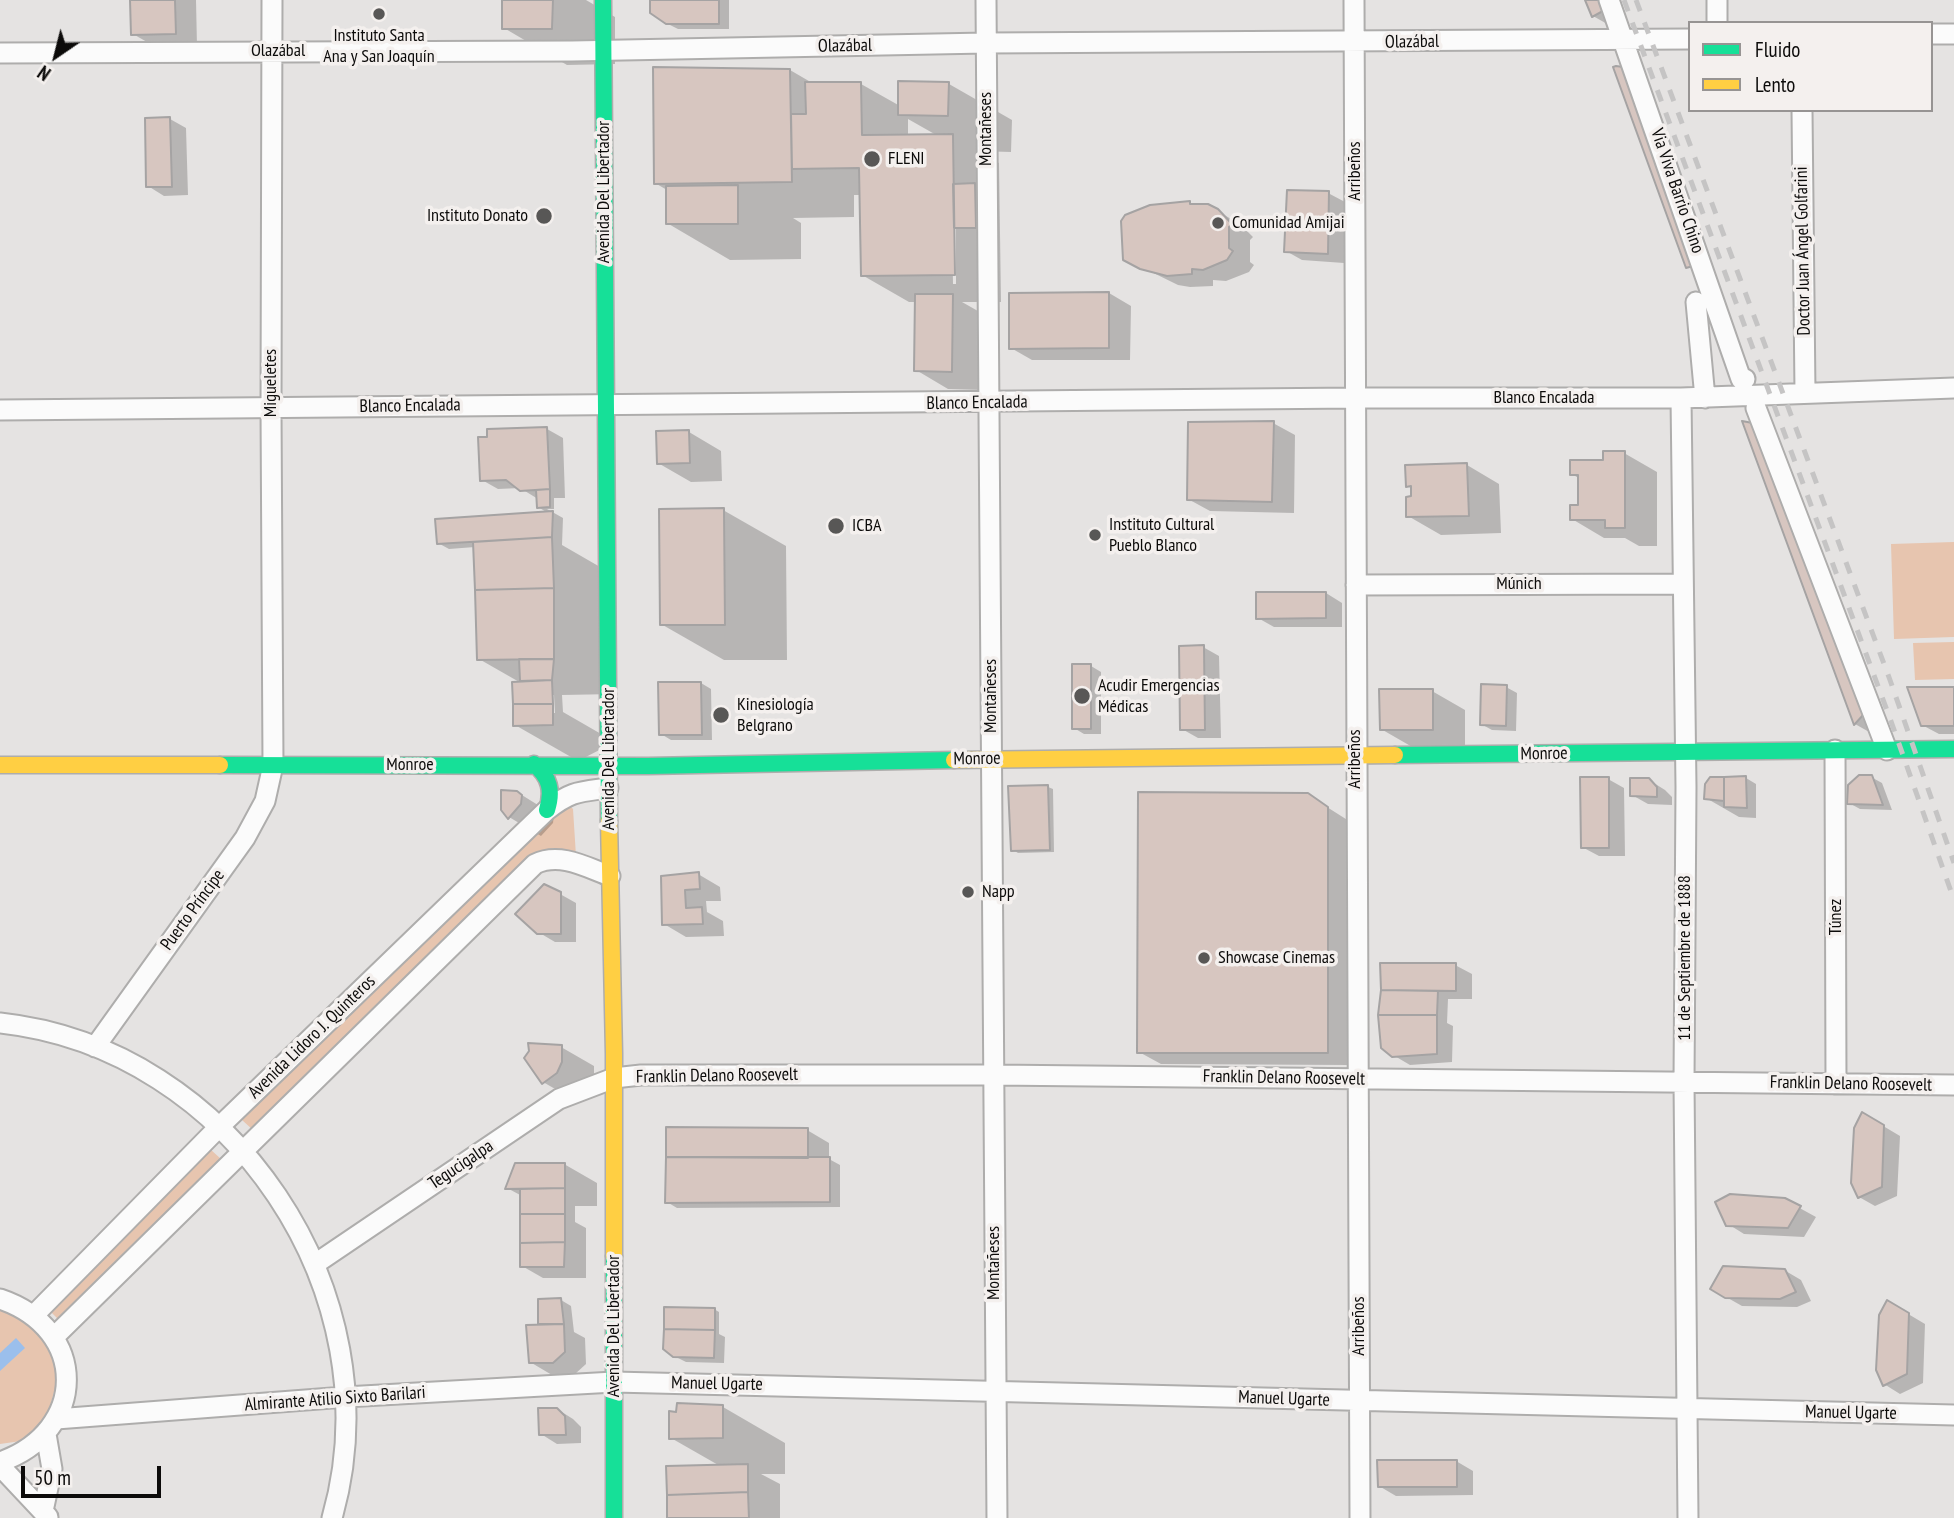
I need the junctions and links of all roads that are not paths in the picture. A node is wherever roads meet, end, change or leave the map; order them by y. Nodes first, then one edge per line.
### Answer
1 (272, 0) edge
2 (603, 0) edge
3 (986, 0) edge
4 (1354, 0) edge
5 (1609, 0) edge
6 (1717, 0) edge
7 (1717, 21) edge
8 (1933, 34) edge
9 (1954, 34) edge
10 (1688, 38) edge
11 (1623, 39) junction
12 (986, 43) junction
13 (1354, 43) junction
14 (603, 50) junction
15 (272, 51) junction
16 (0, 54) edge
17 (1802, 112) edge
18 (1696, 302) dead end
19 (1745, 379) dead end
20 (1954, 388) edge
21 (1805, 393) junction
22 (1356, 398) junction
23 (1681, 398) junction
24 (1705, 398) junction
25 (988, 402) junction
26 (606, 405) junction
27 (271, 408) junction
28 (1756, 408) dead end
29 (0, 411) edge
30 (1682, 584) junction
31 (1356, 585) junction
32 (1954, 749) edge
33 (1835, 750) junction
34 (1887, 750) junction
35 (1684, 753) junction
36 (1355, 757) junction
37 (991, 759) junction
38 (534, 764) junction
39 (0, 765) edge
40 (273, 765) junction
41 (608, 766) junction
42 (608, 788) junction
43 (547, 810) junction
44 (610, 876) junction
45 (0, 1023) edge
46 (95, 1047) junction
47 (994, 1075) junction
48 (614, 1078) junction
49 (1357, 1079) junction
50 (1684, 1081) junction
51 (1836, 1084) junction
52 (1954, 1084) edge
53 (219, 1127) junction
54 (242, 1150) junction
55 (315, 1264) junction
56 (0, 1299) edge
57 (34, 1315) junction
58 (54, 1337) junction
59 (614, 1382) junction
60 (995, 1390) junction
61 (345, 1397) junction
62 (1360, 1401) junction
63 (1688, 1410) junction
64 (1954, 1415) edge
65 (51, 1427) junction
66 (0, 1464) edge
67 (46, 1515) edge
68 (332, 1518) edge
69 (614, 1518) edge
70 (997, 1518) edge
71 (1360, 1518) edge
72 (1688, 1518) edge

1 - 15 street, Migueletes
2 - 14 main road, Avenida Del Libertador
3 - 12 street, Montañeses
4 - 13 street, Arribeños
5 - 11 street, Via Viva Barrio Chino
6 - 7 street
8 - 9 street
10 - 11 street, Olazábal
11 - 13 street, Olazábal
11 - 19 street, Via Viva Barrio Chino
12 - 13 street, Olazábal
12 - 14 street, Olazábal
12 - 25 street, Montañeses
13 - 22 street, Arribeños
14 - 15 street, Olazábal
14 - 26 main road, Avenida Del Libertador
15 - 16 street, Olazábal
15 - 27 street, Migueletes
17 - 21 street, Doctor Juan Ángel Golfarini
18 - 24 street
20 - 21 street, Blanco Encalada
21 - 24 street, Blanco Encalada
22 - 23 street, Blanco Encalada
22 - 25 street, Blanco Encalada
22 - 31 street, Arribeños
23 - 24 street, Blanco Encalada
23 - 30 street, 11 de Septiembre de 1888
25 - 26 street, Blanco Encalada
25 - 37 street, Montañeses
26 - 27 street, Blanco Encalada
26 - 41 main road, Avenida Del Libertador
27 - 29 street, Blanco Encalada
27 - 40 street, Migueletes
28 - 34 street
30 - 31 street, Múnich
30 - 35 street, 11 de Septiembre de 1888
31 - 36 street, Arribeños
32 - 34 main road, Monroe
33 - 34 main road, Monroe
33 - 35 main road, Monroe
33 - 51 street, Túnez
35 - 36 main road, Monroe
35 - 50 street, 11 de Septiembre de 1888
36 - 37 main road, Monroe
36 - 49 street, Arribeños
37 - 41 main road, Monroe
37 - 47 street, Montañeses
38 - 40 main road, Monroe
38 - 41 main road, Monroe
38 - 43 main road
39 - 40 main road, Monroe
40 - 46 street, Puerto Príncipe
41 - 42 main road, Avenida Del Libertador
42 - 43 street, Avenida Lidoro J. Quinteros
42 - 44 main road, Avenida Del Libertador
43 - 53 street, Avenida Lidoro J. Quinteros
44 - 48 main road, Avenida Del Libertador
44 - 54 street, Avenida Lidoro J. Quinteros
45 - 46 street
46 - 53 street
47 - 48 street, Franklin Delano Roosevelt
47 - 49 street, Franklin Delano Roosevelt
47 - 60 street, Montañeses
48 - 55 street, Tegucigalpa
48 - 59 main road, Avenida Del Libertador
49 - 50 street, Franklin Delano Roosevelt
49 - 62 street, Arribeños
50 - 51 street, Franklin Delano Roosevelt
50 - 63 street, 11 de Septiembre de 1888
51 - 52 street, Franklin Delano Roosevelt
53 - 54 street
53 - 57 street, Avenida Lidoro J. Quinteros
54 - 55 street
54 - 58 street, Avenida Lidoro J. Quinteros
55 - 61 street
56 - 57 street
57 - 58 street
58 - 65 street
59 - 60 street, Manuel Ugarte
59 - 61 street, Almirante Atilio Sixto Barilari
59 - 69 main road, Avenida Del Libertador
60 - 62 street, Manuel Ugarte
60 - 70 street, Montañeses
61 - 65 street, Almirante Atilio Sixto Barilari
61 - 68 street
62 - 63 street, Manuel Ugarte
62 - 71 street, Arribeños
63 - 64 street, Manuel Ugarte
63 - 72 street, 11 de Septiembre de 1888
65 - 66 street
65 - 67 street
66 - 67 street

